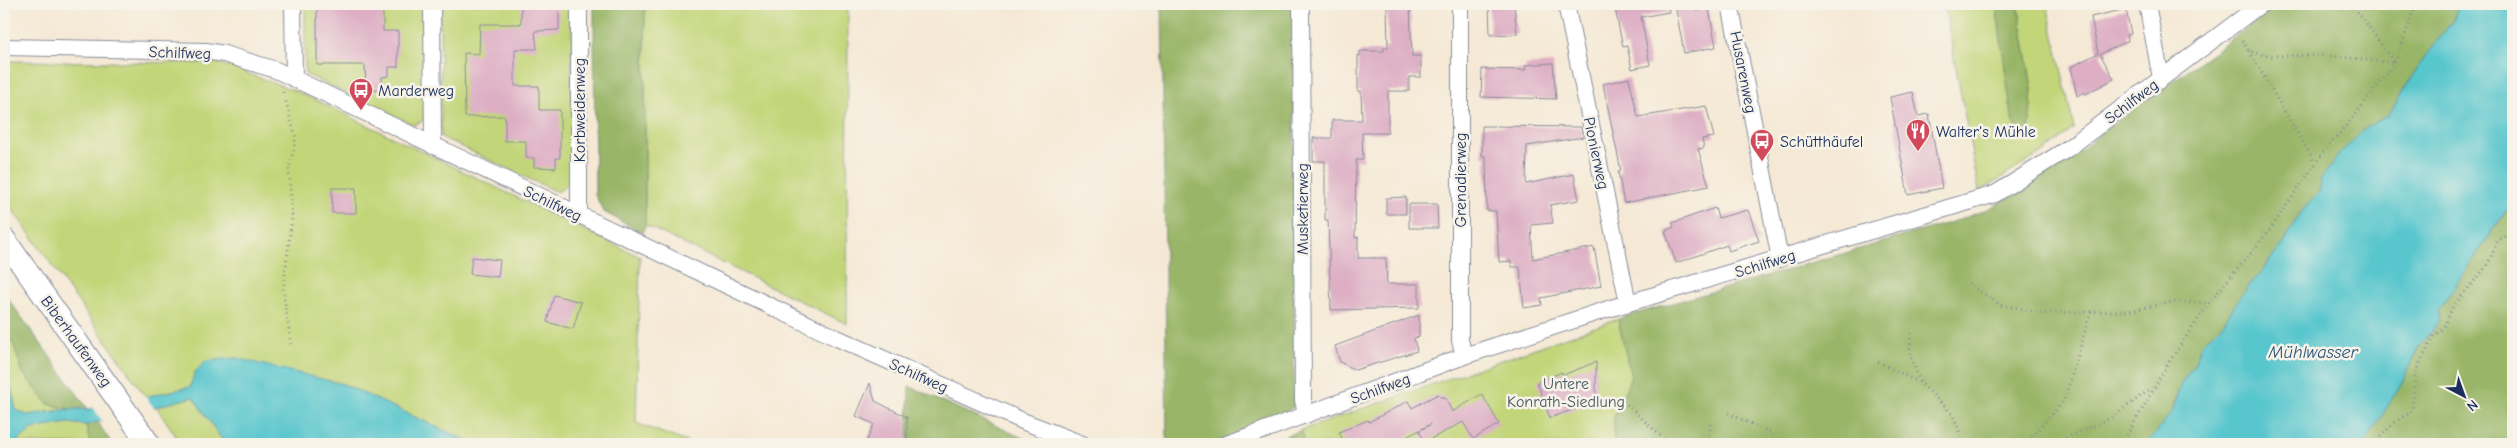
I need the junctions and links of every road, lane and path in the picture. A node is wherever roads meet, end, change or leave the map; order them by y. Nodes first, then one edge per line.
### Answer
1 (293, 4) edge
2 (432, 4) edge
3 (579, 4) edge
4 (1301, 4) edge
5 (1460, 4) edge
6 (1566, 4) edge
7 (1730, 4) edge
8 (2147, 4) edge
9 (2262, 4) edge
10 (2350, 4) edge
11 (2416, 4) edge
12 (2231, 26) junction
13 (4, 47) edge
14 (2249, 51) junction
15 (2395, 63) junction
16 (276, 70) junction
17 (294, 78) junction
18 (2161, 78) junction
19 (433, 146) junction
20 (2315, 162) junction
21 (579, 216) junction
22 (2513, 232) edge
23 (4, 239) edge
24 (1780, 259) junction
25 (1968, 283) dead end
26 (1628, 303) junction
27 (2209, 303) junction
28 (2091, 312) junction
29 (1911, 333) dead end
30 (291, 344) dead end
31 (1464, 356) junction
32 (1878, 362) dead end
33 (1920, 382) junction
34 (2155, 386) junction
35 (1623, 400) dead end
36 (1728, 413) dead end
37 (1306, 415) junction
38 (1710, 421) dead end
39 (148, 441) edge
40 (1082, 444) edge
41 (1227, 444) edge
42 (1667, 444) edge
43 (1705, 444) edge
44 (1772, 444) edge
45 (1964, 444) edge
46 (2025, 444) edge
47 (2052, 444) edge
48 (2122, 444) edge
49 (2373, 444) edge

1 - 17 street
2 - 19 street
3 - 21 street, Korbweidenweg
4 - 37 street, Musketierweg
5 - 31 street, Grenadierweg
6 - 26 street, Pionierweg
7 - 24 street, Husarenweg
8 - 18 street
9 - 12 street, Schilfweg
10 - 15 path
11 - 15 path
12 - 14 path
12 - 18 street, Schilfweg
13 - 16 street, Schilfweg
14 - 15 path
14 - 20 path
15 - 20 path
16 - 17 street, Schilfweg
16 - 30 path
17 - 19 street, Schilfweg
18 - 24 street, Schilfweg
19 - 21 street, Schilfweg
20 - 27 path
21 - 40 street, Schilfweg
22 - 49 path
23 - 39 main road, Biberhaufenweg
24 - 26 street, Schilfweg
25 - 28 path
26 - 31 street, Schilfweg
27 - 28 path
27 - 34 path
28 - 46 path
29 - 33 path
31 - 37 street, Schilfweg
32 - 33 path
33 - 45 path
34 - 47 path
34 - 48 path
35 - 42 path
36 - 44 path
37 - 41 street, Schilfweg
38 - 43 path

